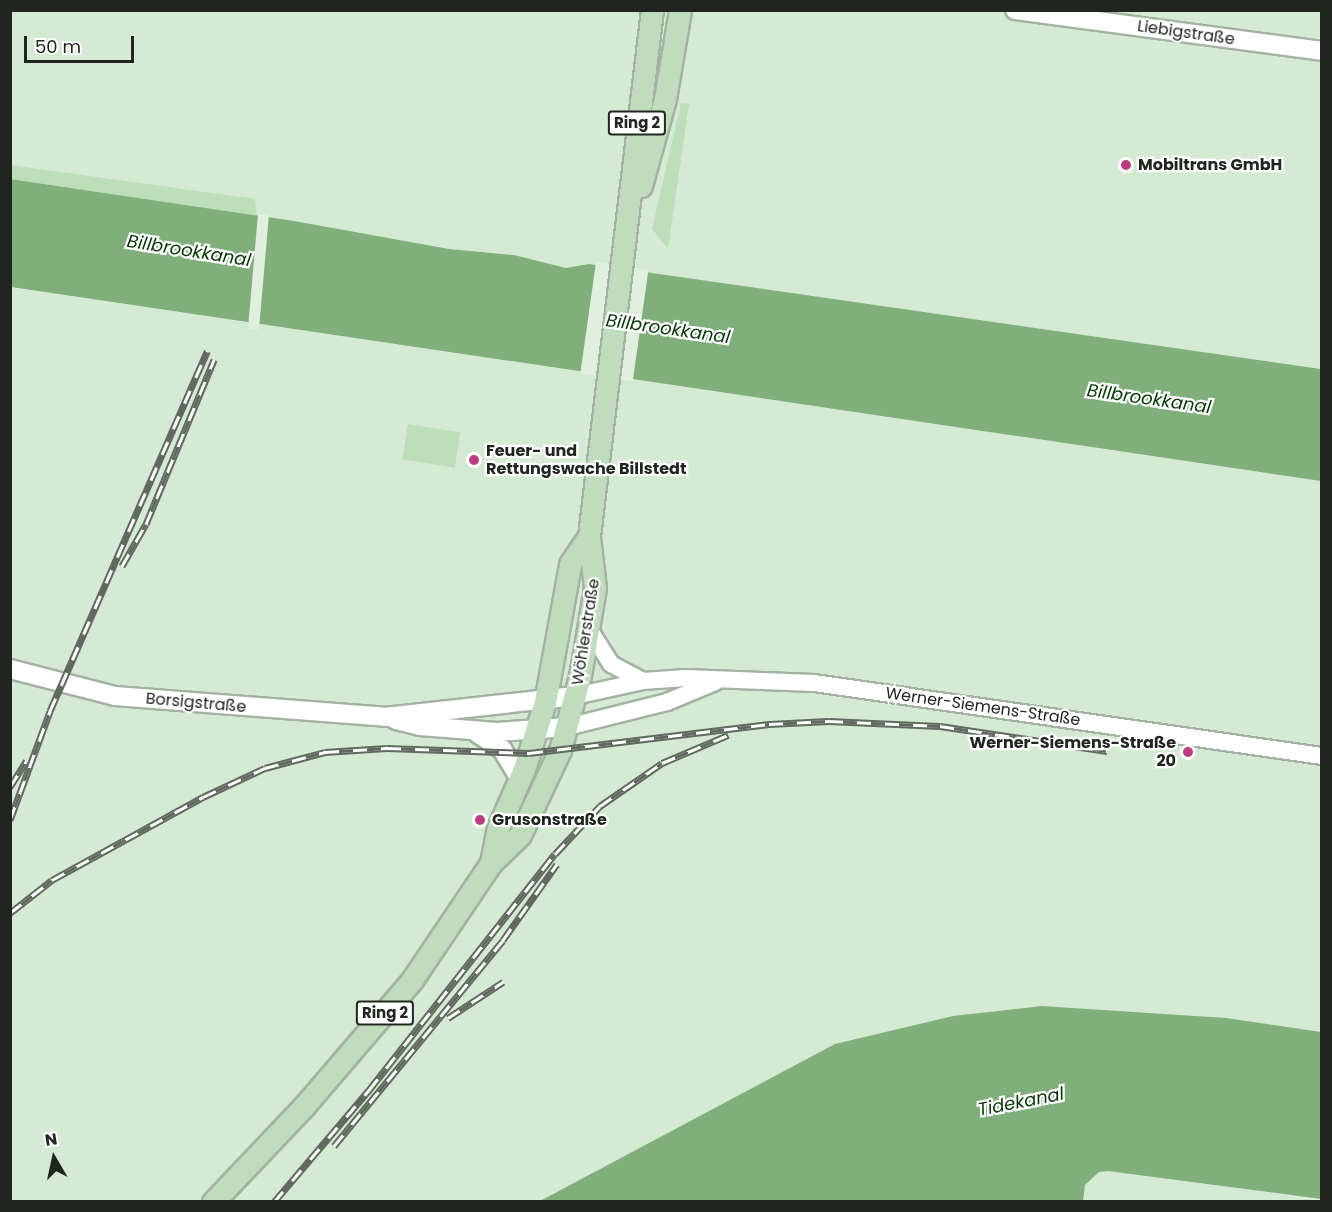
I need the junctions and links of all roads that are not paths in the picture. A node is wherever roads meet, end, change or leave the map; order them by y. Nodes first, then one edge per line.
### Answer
1 (652, 10) edge
2 (680, 10) edge
3 (1015, 10) edge
4 (1322, 51) edge
5 (627, 235) junction
6 (589, 536) junction
7 (589, 629) junction
8 (10, 669) edge
9 (643, 681) junction
10 (716, 681) junction
11 (575, 696) junction
12 (545, 702) junction
13 (385, 717) junction
14 (567, 727) junction
15 (470, 730) junction
16 (537, 730) junction
17 (1322, 756) edge
18 (520, 779) junction
19 (490, 863) junction
20 (213, 1202) edge

1 - 5 main road, Wöhlerstraße / Ring 2
2 - 5 main road, Wöhlerstraße / Ring 2
3 - 4 main road, Liebigstraße
5 - 6 main road, Wöhlerstraße / Ring 2
6 - 7 main road, Wöhlerstraße / Ring 2
6 - 12 main road, Wöhlerstraße / Ring 2
7 - 9 street
7 - 11 main road, Wöhlerstraße / Ring 2
8 - 13 main road, Borsigstraße
9 - 10 street, Werner-Siemens-Straße
9 - 11 street, Werner-Siemens-Straße
10 - 14 street, Werner-Siemens-Straße
10 - 17 street, Werner-Siemens-Straße
11 - 12 main road, Borsigstraße
11 - 14 main road, Wöhlerstraße / Ring 2
12 - 13 main road, Borsigstraße
12 - 16 main road, Ring 2
13 - 15 main road, Borsigstraße
14 - 16 main road, Borsigstraße
14 - 19 main road, Ring 2
15 - 16 main road, Borsigstraße
15 - 18 main road
16 - 18 main road, Ring 2
18 - 19 main road, Ring 2
19 - 20 main road, Ring 2

